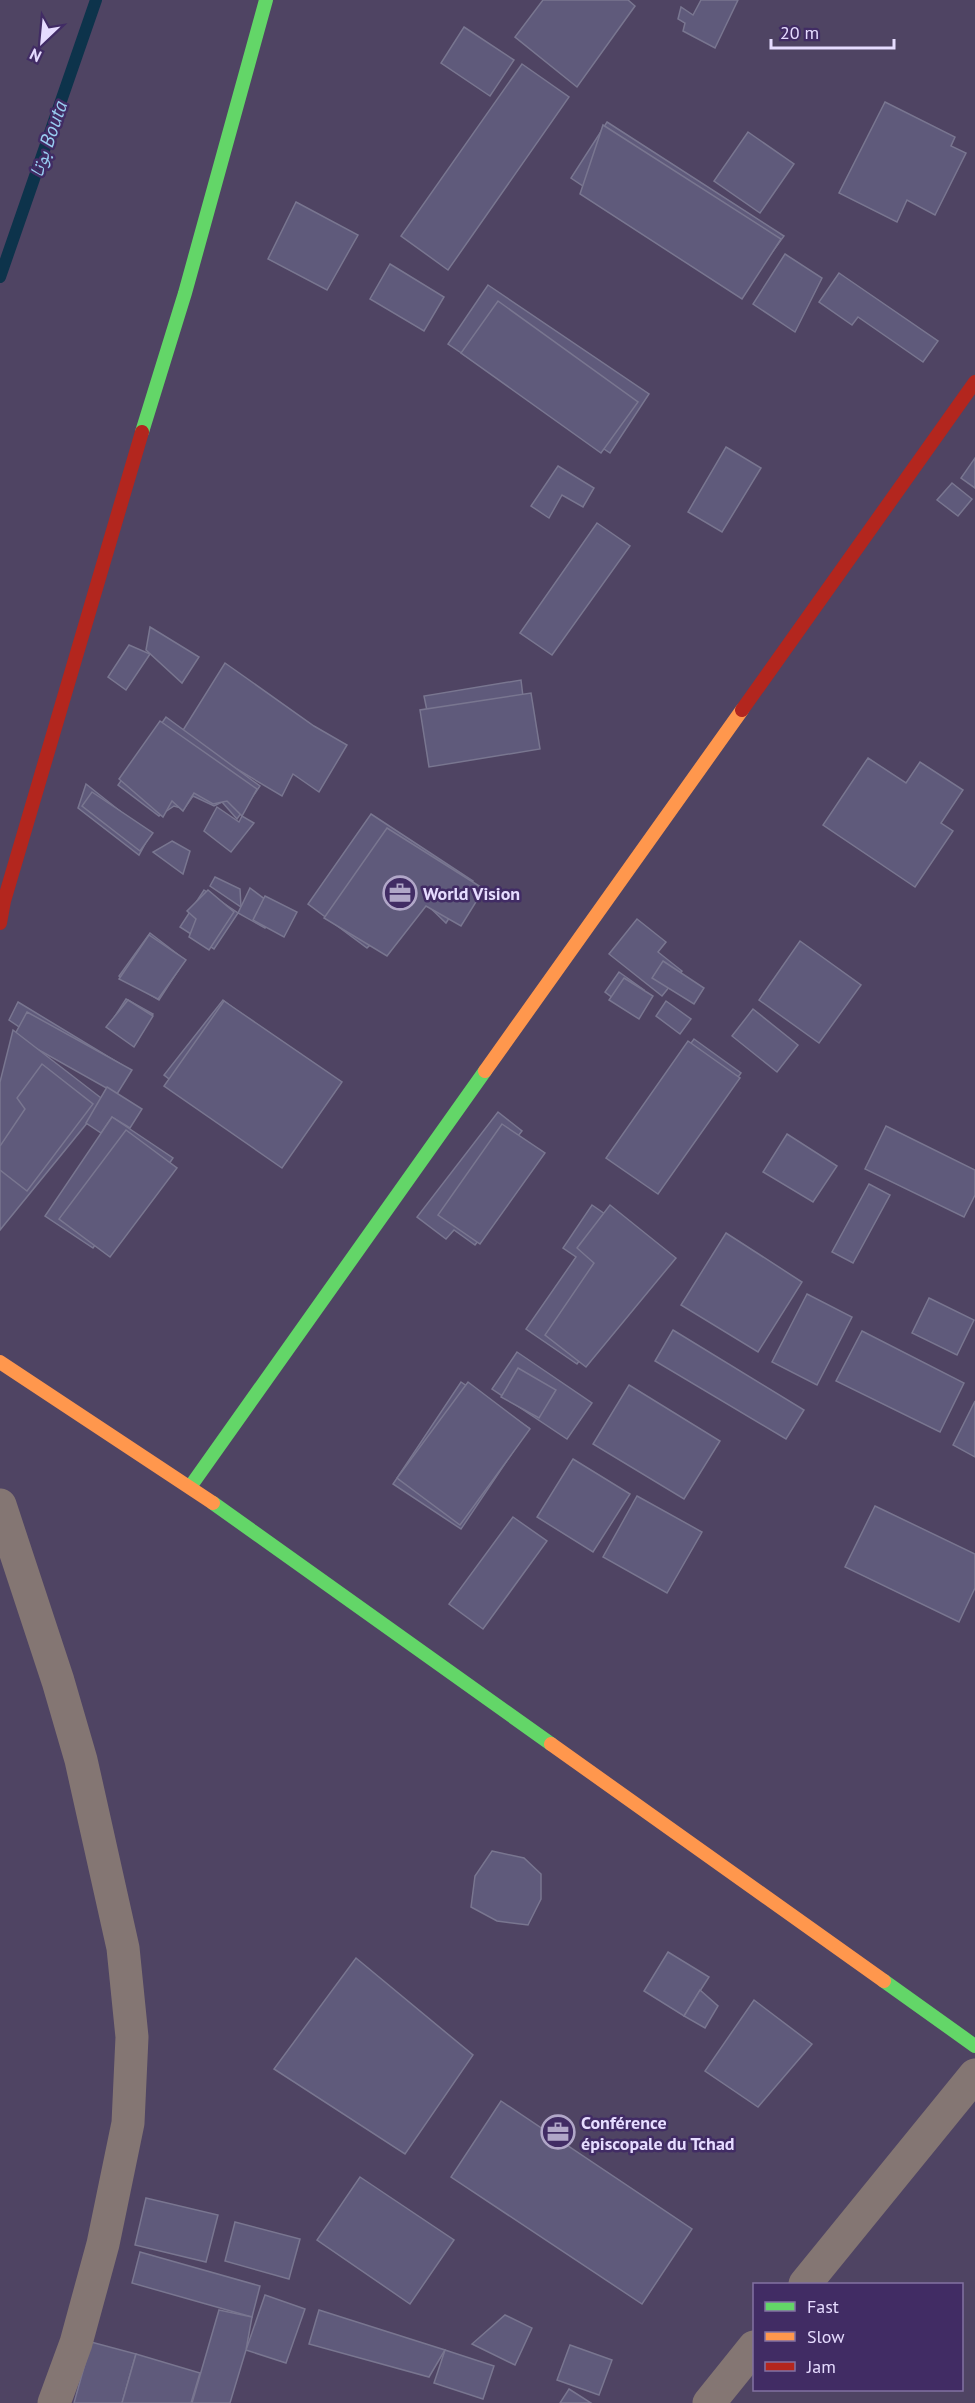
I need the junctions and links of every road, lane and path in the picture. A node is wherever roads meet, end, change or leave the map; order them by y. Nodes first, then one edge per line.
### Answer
1 (266, 0) edge
2 (975, 382) edge
3 (0, 923) edge
4 (0, 1362) edge
5 (190, 1487) junction
6 (0, 1505) edge
7 (975, 2046) edge
8 (975, 2075) edge
9 (806, 2283) edge
10 (753, 2348) edge
11 (54, 2403) edge
12 (709, 2403) edge

1 - 3 street
2 - 5 street
4 - 5 street
5 - 7 street
6 - 11 street
8 - 9 street
10 - 12 street

